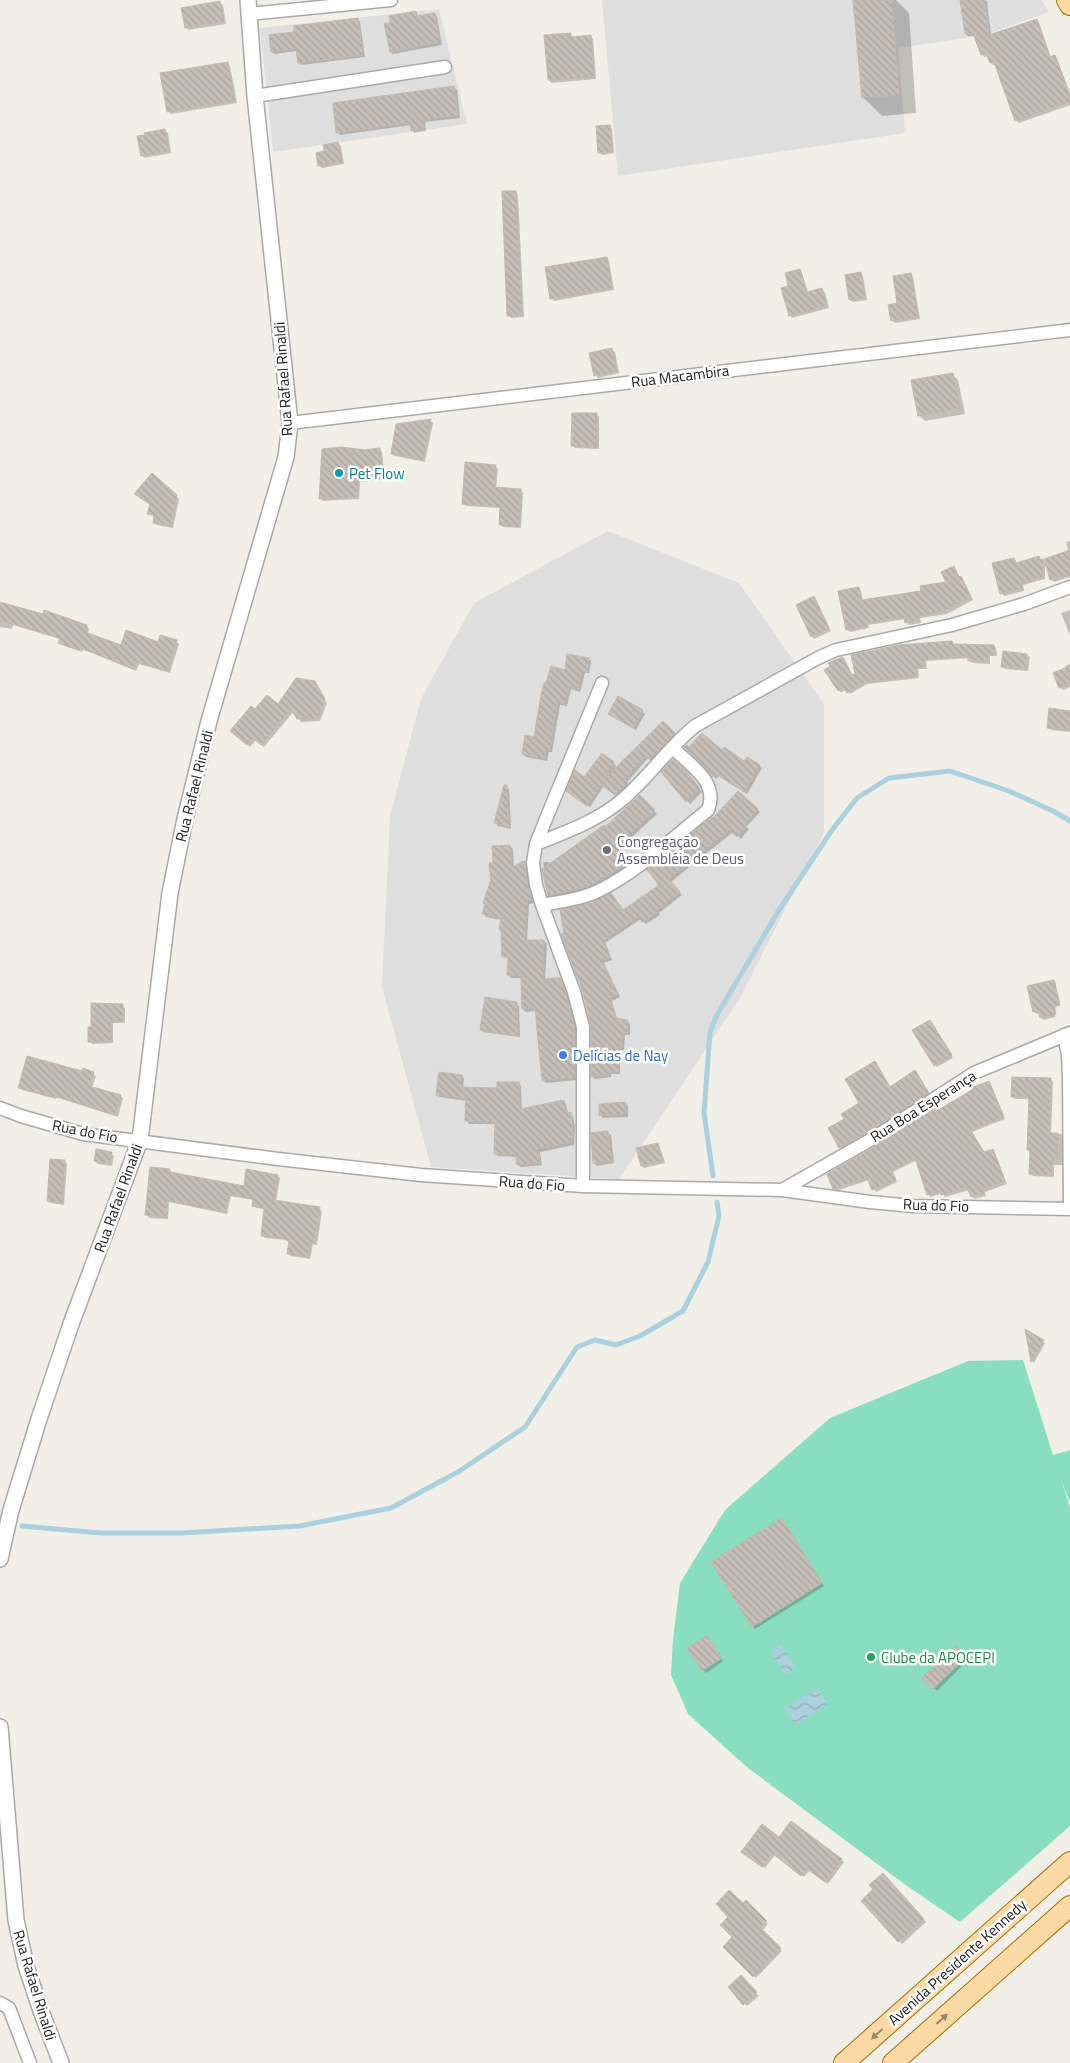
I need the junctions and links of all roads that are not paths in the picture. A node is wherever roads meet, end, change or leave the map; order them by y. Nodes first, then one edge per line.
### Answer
1 (391, 0) edge
2 (1067, 0) edge
3 (1070, 5) edge
4 (249, 7) edge
5 (445, 68) dead end
6 (255, 96) junction
7 (1070, 330) edge
8 (290, 423) junction
9 (1070, 587) edge
10 (602, 683) dead end
11 (673, 748) junction
12 (536, 844) junction
13 (542, 905) junction
14 (1067, 1034) edge
15 (0, 1108) edge
16 (140, 1140) junction
17 (583, 1186) junction
18 (782, 1190) junction
19 (1070, 1209) edge
20 (0, 1559) edge
21 (0, 1727) edge
22 (1070, 1862) edge
23 (1070, 1906) edge
24 (0, 2003) edge
25 (30, 2063) edge
26 (61, 2063) edge
27 (844, 2063) edge
28 (893, 2063) edge

1 - 4 street
2 - 3 main road
4 - 6 street, Rua Rafael Rinaldi
5 - 6 street
6 - 8 street, Rua Rafael Rinaldi
7 - 8 street, Rua Macambira
8 - 16 street, Rua Rafael Rinaldi
9 - 11 street
10 - 12 street
11 - 12 street
11 - 13 street
12 - 13 street
13 - 17 street
14 - 18 street, Rua Boa Esperança
14 - 19 street
15 - 16 street, Rua do Fio
16 - 17 street, Rua do Fio
16 - 20 street, Rua Rafael Rinaldi
17 - 18 street, Rua do Fio
18 - 19 street, Rua do Fio
21 - 26 street, Rua Rafael Rinaldi
22 -> 27 main road, Avenida Presidente Kennedy
28 -> 23 main road
24 - 25 street

